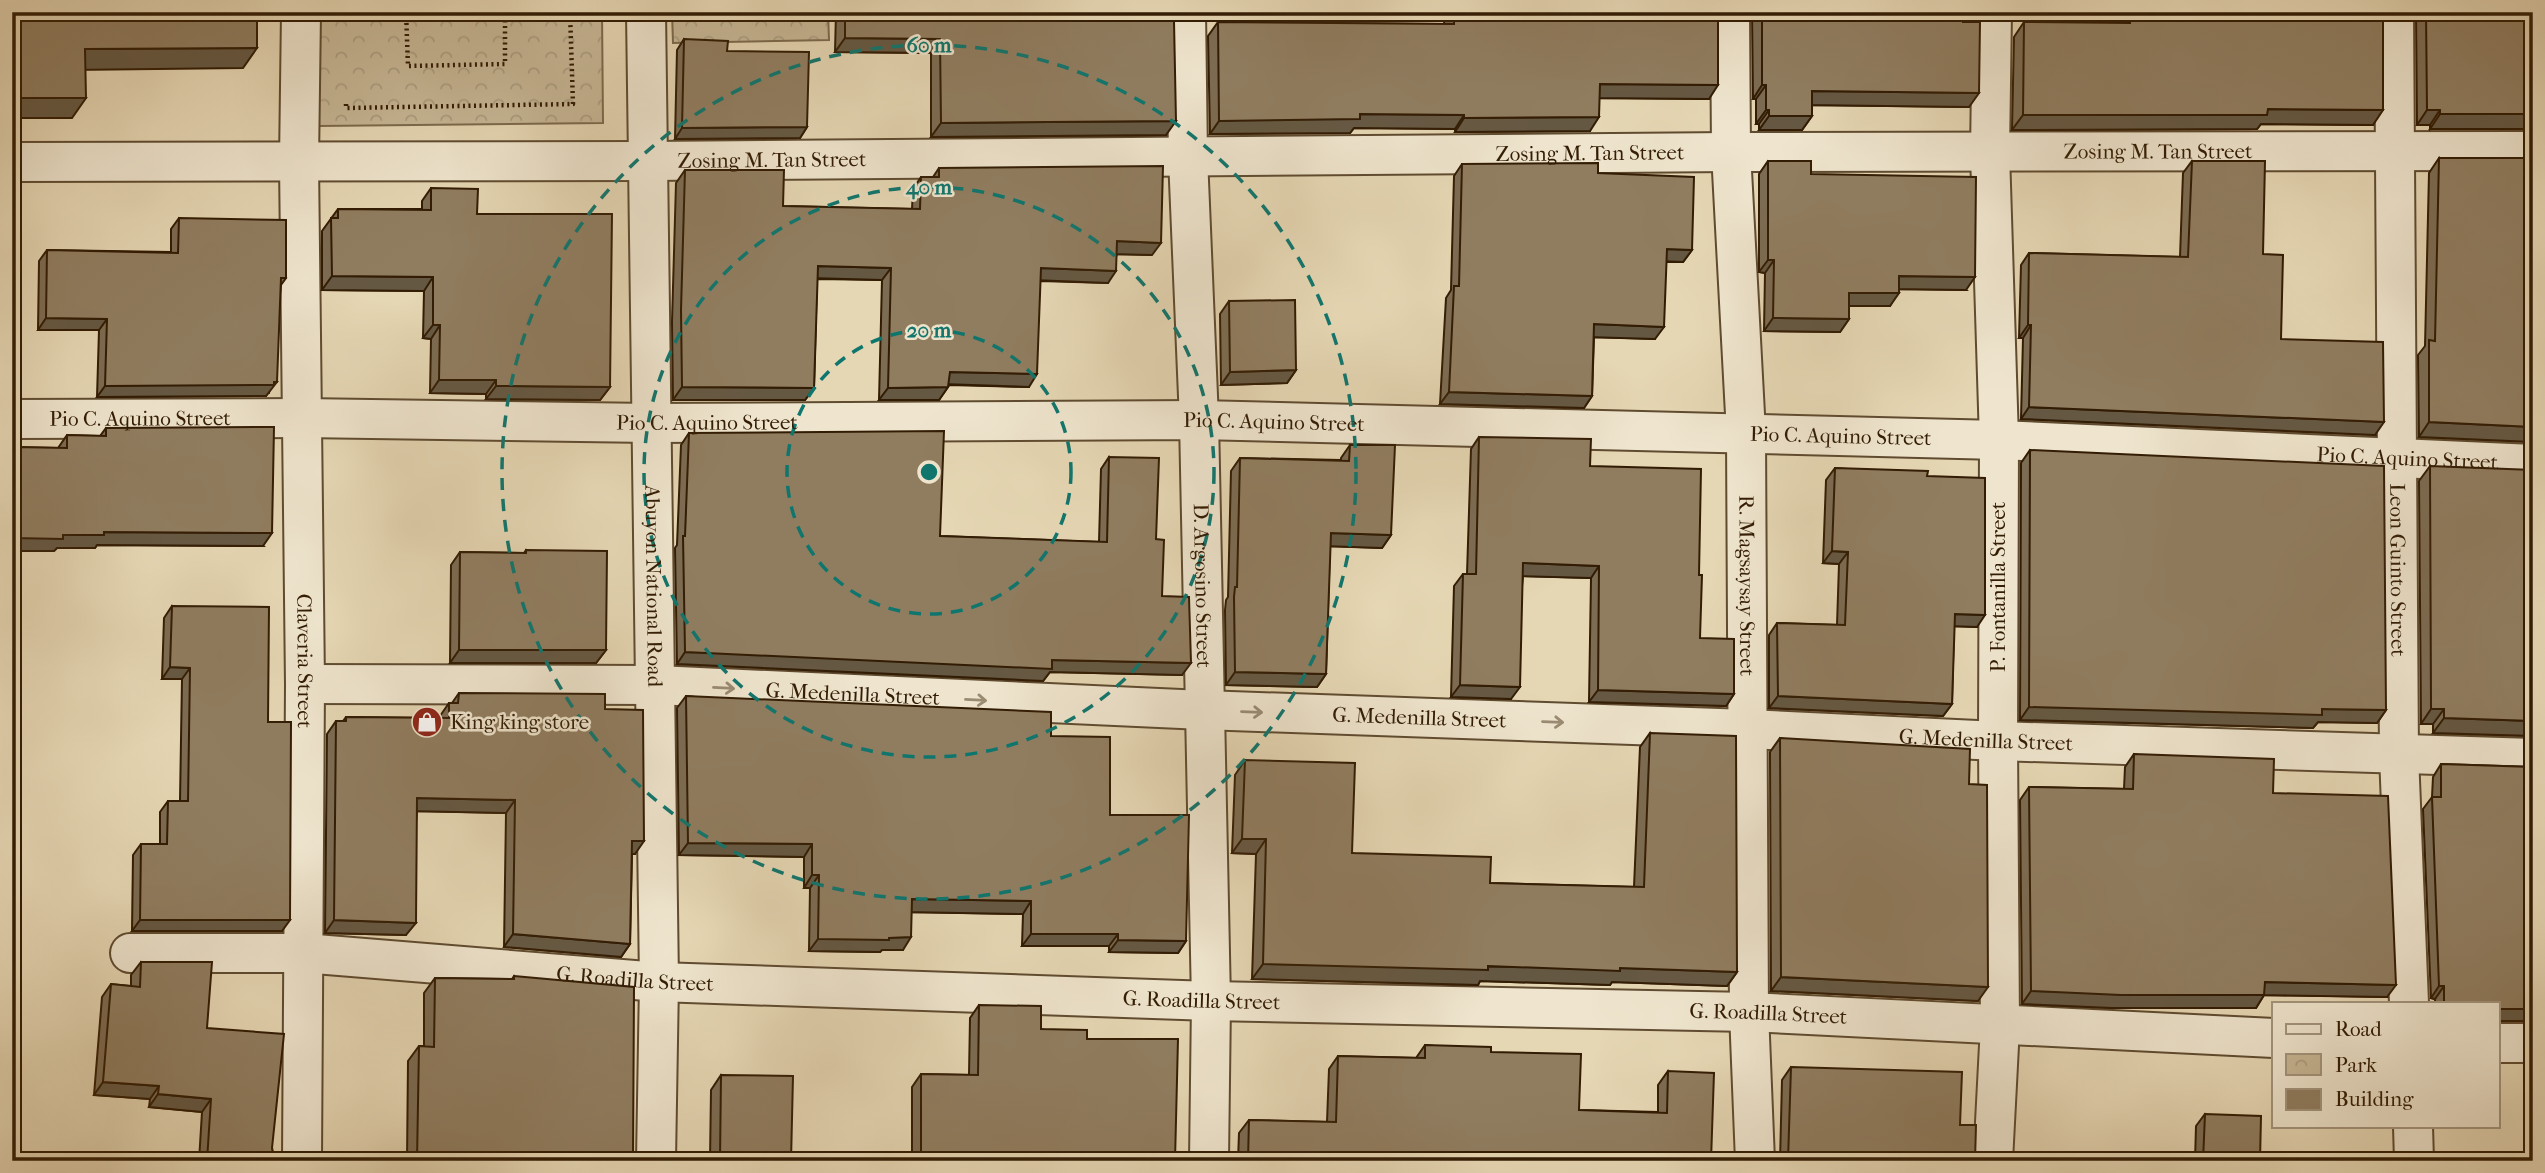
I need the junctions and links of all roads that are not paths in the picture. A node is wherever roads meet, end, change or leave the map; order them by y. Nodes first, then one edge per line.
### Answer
1 (646, 12) edge
2 (1186, 12) edge
3 (1730, 12) edge
4 (1992, 12) edge
5 (2394, 12) edge
6 (301, 15) edge
7 (2533, 151) edge
8 (1731, 152) junction
9 (1990, 153) junction
10 (2396, 153) junction
11 (1188, 157) junction
12 (649, 161) junction
13 (12, 162) edge
14 (299, 162) junction
15 (302, 418) junction
16 (12, 419) edge
17 (1199, 420) junction
18 (651, 423) junction
19 (1746, 433) junction
20 (1999, 440) junction
21 (2398, 459) junction
22 (2533, 464) edge
23 (305, 684) junction
24 (656, 685) junction
25 (1203, 710) junction
26 (1748, 729) junction
27 (1998, 741) junction
28 (2399, 755) junction
29 (2533, 758) edge
30 (130, 953) dead end
31 (303, 953) junction
32 (659, 982) junction
33 (1210, 1001) junction
34 (2409, 1002) edge
35 (1749, 1012) junction
36 (2000, 1026) junction
37 (2272, 1038) edge
38 (2500, 1043) edge
39 (2533, 1043) edge
40 (2413, 1128) edge
41 (302, 1161) edge
42 (656, 1161) edge
43 (1209, 1161) edge
44 (1755, 1161) edge
45 (1993, 1161) edge
46 (2414, 1161) edge

1 - 12 street, Abuyon National Road
2 - 11 street, D. Argosino Street
3 - 8 street, R. Magsaysay Street
4 - 9 street, P. Fontanilla Street
5 - 10 street, Leon Guinto Street
6 - 14 street, Claveria Street
7 - 10 street, Zosing M. Tan Street
8 - 9 street, Zosing M. Tan Street
8 - 11 street, Zosing M. Tan Street
8 - 19 street, R. Magsaysay Street
9 - 10 street, Zosing M. Tan Street
9 - 20 street, P. Fontanilla Street
10 - 21 street, Leon Guinto Street
11 - 12 street, Zosing M. Tan Street
11 - 17 street, D. Argosino Street
12 - 14 street, Zosing M. Tan Street
12 - 18 street, Abuyon National Road
13 - 14 street, Zosing M. Tan Street
14 - 15 street, Claveria Street
15 - 16 street, Pio C. Aquino Street
15 - 18 street, Pio C. Aquino Street
15 - 23 street, Claveria Street
17 - 18 street, Pio C. Aquino Street
17 - 19 street, Pio C. Aquino Street
17 - 25 street, D. Argosino Street
18 - 24 street, Abuyon National Road
19 - 20 street, Pio C. Aquino Street
19 - 26 street, R. Magsaysay Street
20 - 21 street, Pio C. Aquino Street
20 - 27 street, P. Fontanilla Street
21 - 22 street, Pio C. Aquino Street
21 - 28 street, Leon Guinto Street
23 - 24 street, G. Medenilla Street
23 - 31 street, Claveria Street
24 -> 25 street, G. Medenilla Street
24 - 32 street, Abuyon National Road
25 -> 26 street, G. Medenilla Street
25 - 33 street, D. Argosino Street
26 - 27 street, G. Medenilla Street
26 - 35 street, R. Magsaysay Street
27 - 28 street, G. Medenilla Street
27 - 36 street, P. Fontanilla Street
28 - 29 street, G. Medenilla Street
28 - 34 street, Leon Guinto Street
30 - 31 street, G. Roadilla Street
31 - 32 street, G. Roadilla Street
31 - 41 street, Claveria Street
32 - 33 street, G. Roadilla Street
32 - 42 street, Abuyon National Road
33 - 35 street, G. Roadilla Street
33 - 43 street, D. Argosino Street
35 - 36 street, G. Roadilla Street
35 - 44 street, R. Magsaysay Street
36 - 37 street, G. Roadilla Street
36 - 45 street, P. Fontanilla Street
38 - 39 street
40 - 46 street

